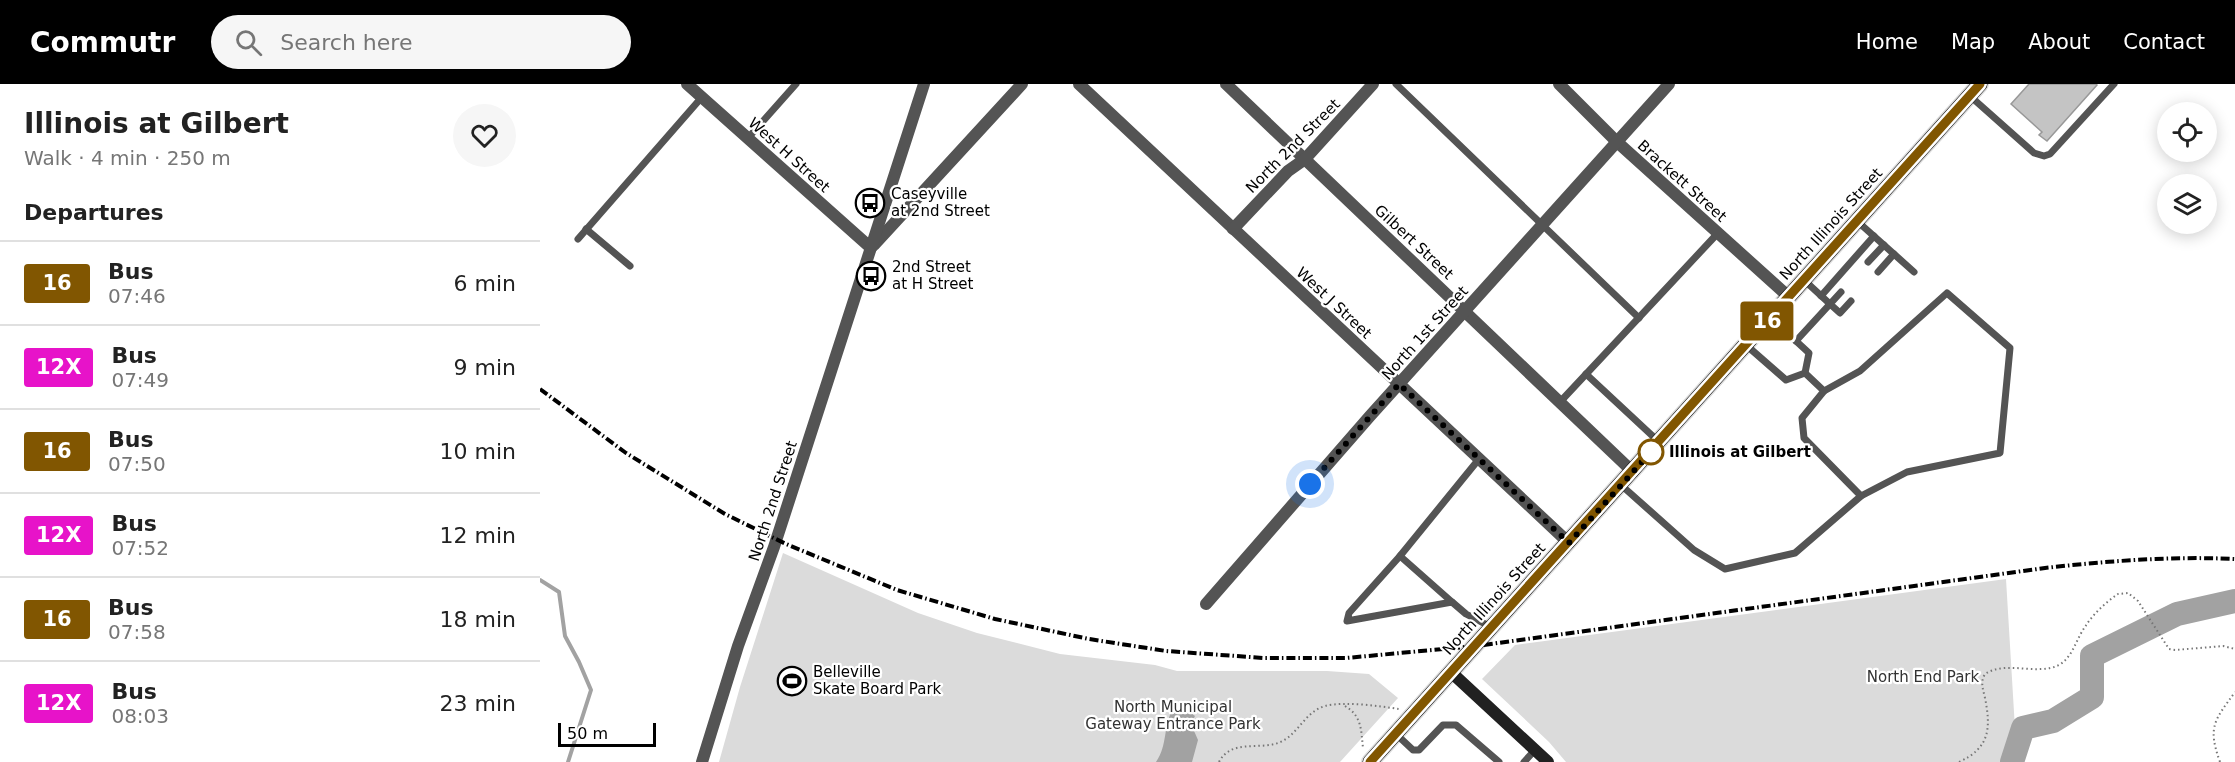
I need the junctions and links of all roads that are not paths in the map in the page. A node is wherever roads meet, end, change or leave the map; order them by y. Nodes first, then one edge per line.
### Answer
1 (687, 84) edge
2 (796, 84) edge
3 (924, 84) edge
4 (1022, 84) edge
5 (1078, 84) edge
6 (1226, 84) edge
7 (1373, 84) edge
8 (1396, 84) edge
9 (1559, 84) edge
10 (1669, 84) edge
11 (2114, 84) edge
12 (1975, 90) edge
13 (702, 97) junction
14 (748, 138) junction
15 (1616, 141) junction
16 (1305, 159) junction
17 (1857, 221) junction
18 (1542, 225) junction
19 (586, 229) junction
20 (1233, 229) junction
21 (1718, 233) junction
22 (1874, 236) junction
23 (578, 239) dead end
24 (1884, 245) junction
25 (871, 248) junction
26 (1894, 254) junction
27 (1868, 261) dead end
28 (630, 266) dead end
29 (1878, 272) dead end
30 (1914, 272) dead end
31 (1804, 280) junction
32 (1840, 292) dead end
33 (1821, 296) junction
34 (1789, 297) junction
35 (1851, 301) dead end
36 (1830, 304) junction
37 (1465, 311) junction
38 (1639, 318) junction
39 (1769, 318) junction
40 (1796, 341) junction
41 (1746, 345) junction
42 (1805, 373) junction
43 (1586, 374) junction
44 (1399, 384) junction
45 (1824, 392) junction
46 (1560, 402) junction
47 (1659, 443) junction
48 (1479, 459) junction
49 (1633, 472) junction
50 (1621, 486) junction
51 (1861, 496) junction
52 (1569, 543) junction
53 (1400, 556) junction
54 (1452, 602) junction
55 (1206, 604) dead end
56 (1492, 628) junction
57 (1452, 673) junction
58 (1396, 734) junction
59 (1535, 750) junction
60 (1367, 756) edge
61 (702, 762) edge
62 (1499, 762) edge
63 (1524, 762) edge
64 (1548, 762) edge

1 - 13 street, West H Street
2 - 14 lane
3 - 25 street, North 2nd Street
4 - 25 street
5 - 20 street, West J Street
6 - 16 street, Gilbert Street
7 - 16 street, North 2nd Street
8 - 18 lane
9 - 15 street, Brackett Street
10 - 15 street, North 1st Street
11 - 12 lane
12 - 17 main road, North Illinois Street
13 - 14 street, West H Street
13 - 19 lane
14 - 25 street, West H Street
15 - 18 street, North 1st Street
15 - 21 street, Brackett Street
16 - 20 street, North 2nd Street
16 - 37 street, Gilbert Street
17 - 22 lane
17 - 31 main road, North Illinois Street
18 - 37 street, North 1st Street
18 - 38 lane
19 - 23 lane
19 - 28 lane
20 - 44 street, West J Street
21 - 34 street, Brackett Street
21 - 38 lane
22 - 24 lane
22 - 33 lane
24 - 26 lane
24 - 27 lane
25 - 61 street, North 2nd Street
26 - 29 lane
26 - 30 lane
31 - 33 lane
31 - 34 main road, North Illinois Street
32 - 36 lane
33 - 36 lane
34 - 39 main road, North Illinois Street
35 - 36 lane
36 - 40 lane
37 - 44 street, North 1st Street
37 - 46 street, Gilbert Street
38 - 43 lane
39 - 40 lane
39 - 41 main road, North Illinois Street
40 - 42 lane
41 - 42 lane
41 - 47 main road, North Illinois Street
42 - 45 lane
43 - 46 lane
43 - 47 lane
44 - 48 street, West J Street
44 - 55 street, North 1st Street
45 - 51 lane
45 - 51 lane
46 - 49 street, Gilbert Street
47 - 49 main road, North Illinois Street
48 - 52 street, West J Street
48 - 53 lane
49 - 50 main road, North Illinois Street
50 - 51 lane
50 - 52 main road, North Illinois Street
52 - 56 main road, North Illinois Street
53 - 54 lane
53 - 54 lane
54 - 56 lane
56 - 57 main road, North Illinois Street
57 - 58 main road, North Illinois Street
57 - 59 street
58 - 60 main road, North Illinois Street
58 - 62 lane
59 - 63 lane
59 - 64 street

